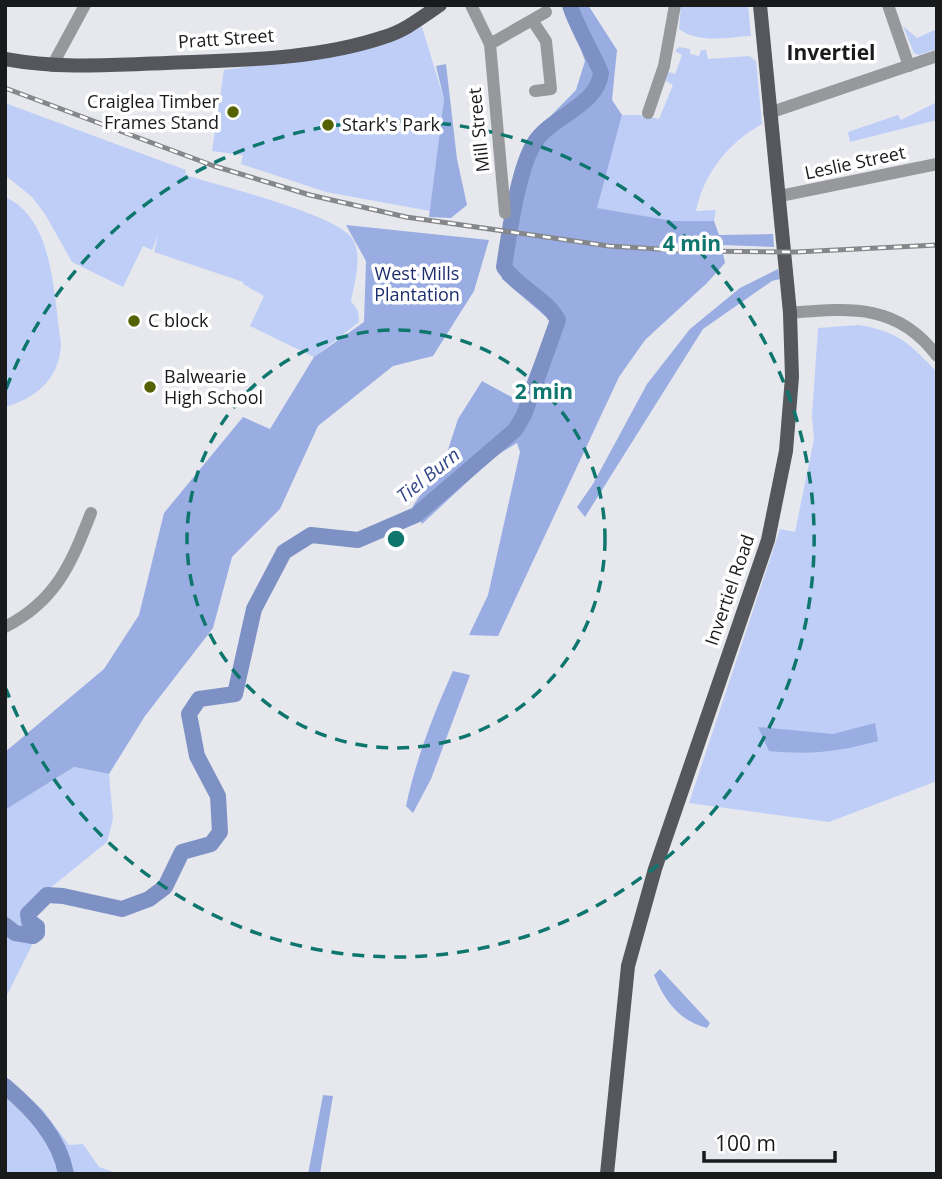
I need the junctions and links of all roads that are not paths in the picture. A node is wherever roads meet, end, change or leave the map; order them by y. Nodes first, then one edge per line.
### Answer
1 (85, 5) edge
2 (440, 5) edge
3 (471, 5) edge
4 (675, 5) edge
5 (760, 5) edge
6 (888, 5) edge
7 (546, 12) dead end
8 (532, 20) junction
9 (490, 44) junction
10 (937, 56) edge
11 (5, 59) edge
12 (52, 66) junction
13 (909, 66) junction
14 (535, 91) dead end
15 (648, 113) dead end
16 (769, 113) junction
17 (937, 163) edge
18 (780, 196) junction
19 (505, 213) dead end
20 (790, 313) junction
21 (937, 356) edge
22 (91, 513) dead end
23 (5, 627) edge
24 (607, 1174) edge

1 - 12 street
2 - 12 main road, Pratt Street
3 - 9 street, Mill Street
4 - 15 street
5 - 16 main road, Invertiel Road
6 - 13 street
7 - 8 street
8 - 9 street
8 - 14 street
9 - 19 street, Mill Street
10 - 13 street
11 - 12 main road, Pratt Street
13 - 16 street
16 - 18 main road, Invertiel Road
17 - 18 street, Leslie Street
18 - 20 main road, Invertiel Road
20 - 21 street
20 - 24 main road, Invertiel Road
22 - 23 street

